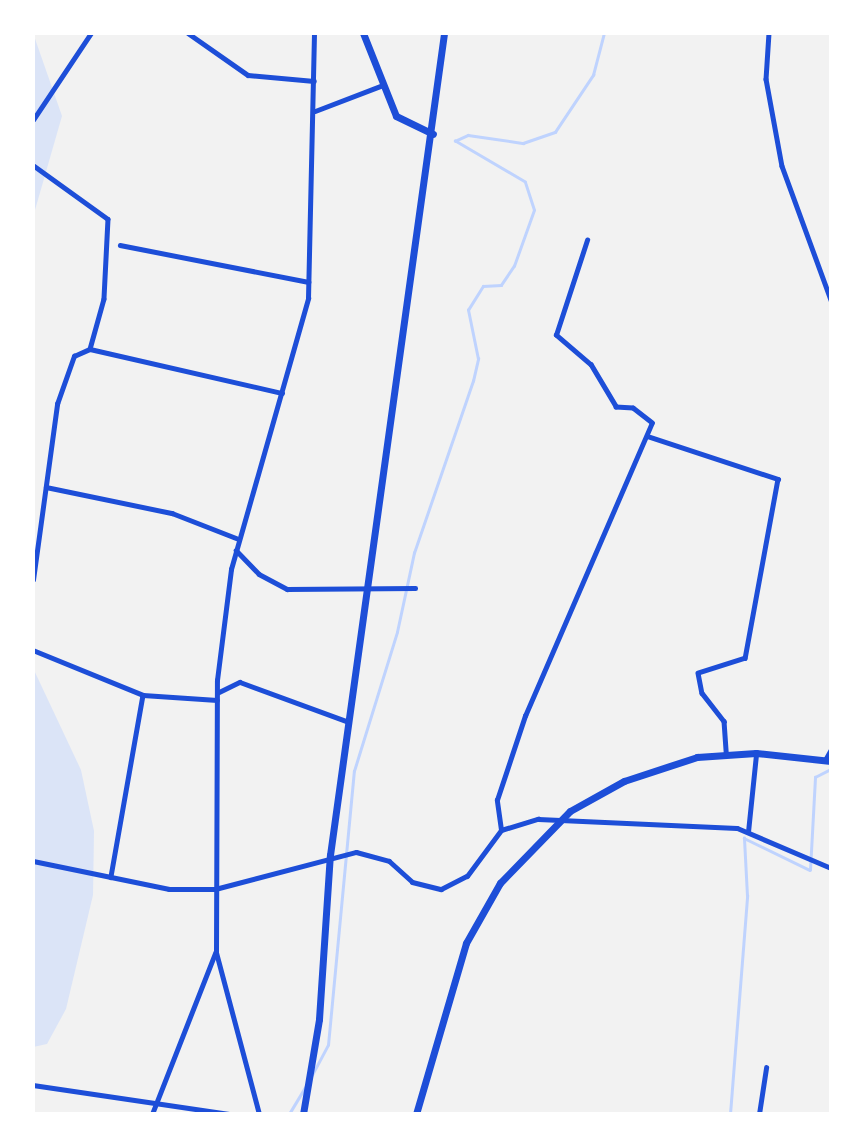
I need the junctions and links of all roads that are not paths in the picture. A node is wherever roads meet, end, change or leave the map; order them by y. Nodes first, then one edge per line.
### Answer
1 (91, 33) edge
2 (188, 33) edge
3 (314, 33) edge
4 (363, 33) edge
5 (444, 33) edge
6 (769, 33) edge
7 (314, 81) junction
8 (383, 85) junction
9 (316, 111) junction
10 (33, 120) edge
11 (433, 134) junction
12 (33, 165) edge
13 (587, 240) dead end
14 (120, 245) dead end
15 (308, 282) junction
16 (831, 300) edge
17 (90, 349) junction
18 (282, 393) junction
19 (647, 436) junction
20 (46, 487) junction
21 (236, 538) dead end
22 (236, 550) junction
23 (33, 580) edge
24 (369, 584) junction
25 (415, 588) dead end
26 (33, 650) edge
27 (143, 695) junction
28 (217, 697) junction
29 (349, 722) junction
30 (831, 748) edge
31 (756, 752) junction
32 (726, 753) junction
33 (828, 760) edge
34 (501, 830) junction
35 (748, 832) junction
36 (330, 855) junction
37 (33, 861) edge
38 (831, 868) edge
39 (111, 877) junction
40 (215, 889) junction
41 (216, 952) junction
42 (766, 1068) dead end
43 (33, 1085) edge
44 (155, 1102) junction
45 (152, 1114) edge
46 (229, 1114) edge
47 (259, 1114) edge
48 (303, 1114) edge
49 (416, 1114) edge
50 (759, 1114) edge

1 - 10 street
2 - 7 street
3 - 7 street
4 - 8 main road
5 - 11 main road
6 - 16 street
7 - 9 street
8 - 9 street
8 - 11 main road
9 - 15 street
11 - 24 main road
12 - 17 street
13 - 19 street
14 - 15 street
15 - 18 street
17 - 18 street
17 - 20 street
18 - 22 street
19 - 32 street
19 - 34 street
20 - 21 street
20 - 23 street
22 - 24 street
22 - 28 street
24 - 25 street
24 - 29 main road
26 - 27 street
27 - 28 street
27 - 39 street
28 - 29 street
28 - 40 street
29 - 36 main road
30 - 33 street
31 - 32 main road
31 - 33 main road
31 - 35 street
32 - 49 main road
34 - 35 street
34 - 36 street
35 - 38 street
36 - 40 street
36 - 48 main road
37 - 39 street
39 - 40 street
40 - 41 street
41 - 44 street
41 - 47 street
42 - 50 street
43 - 44 street
44 - 45 street
44 - 46 street

